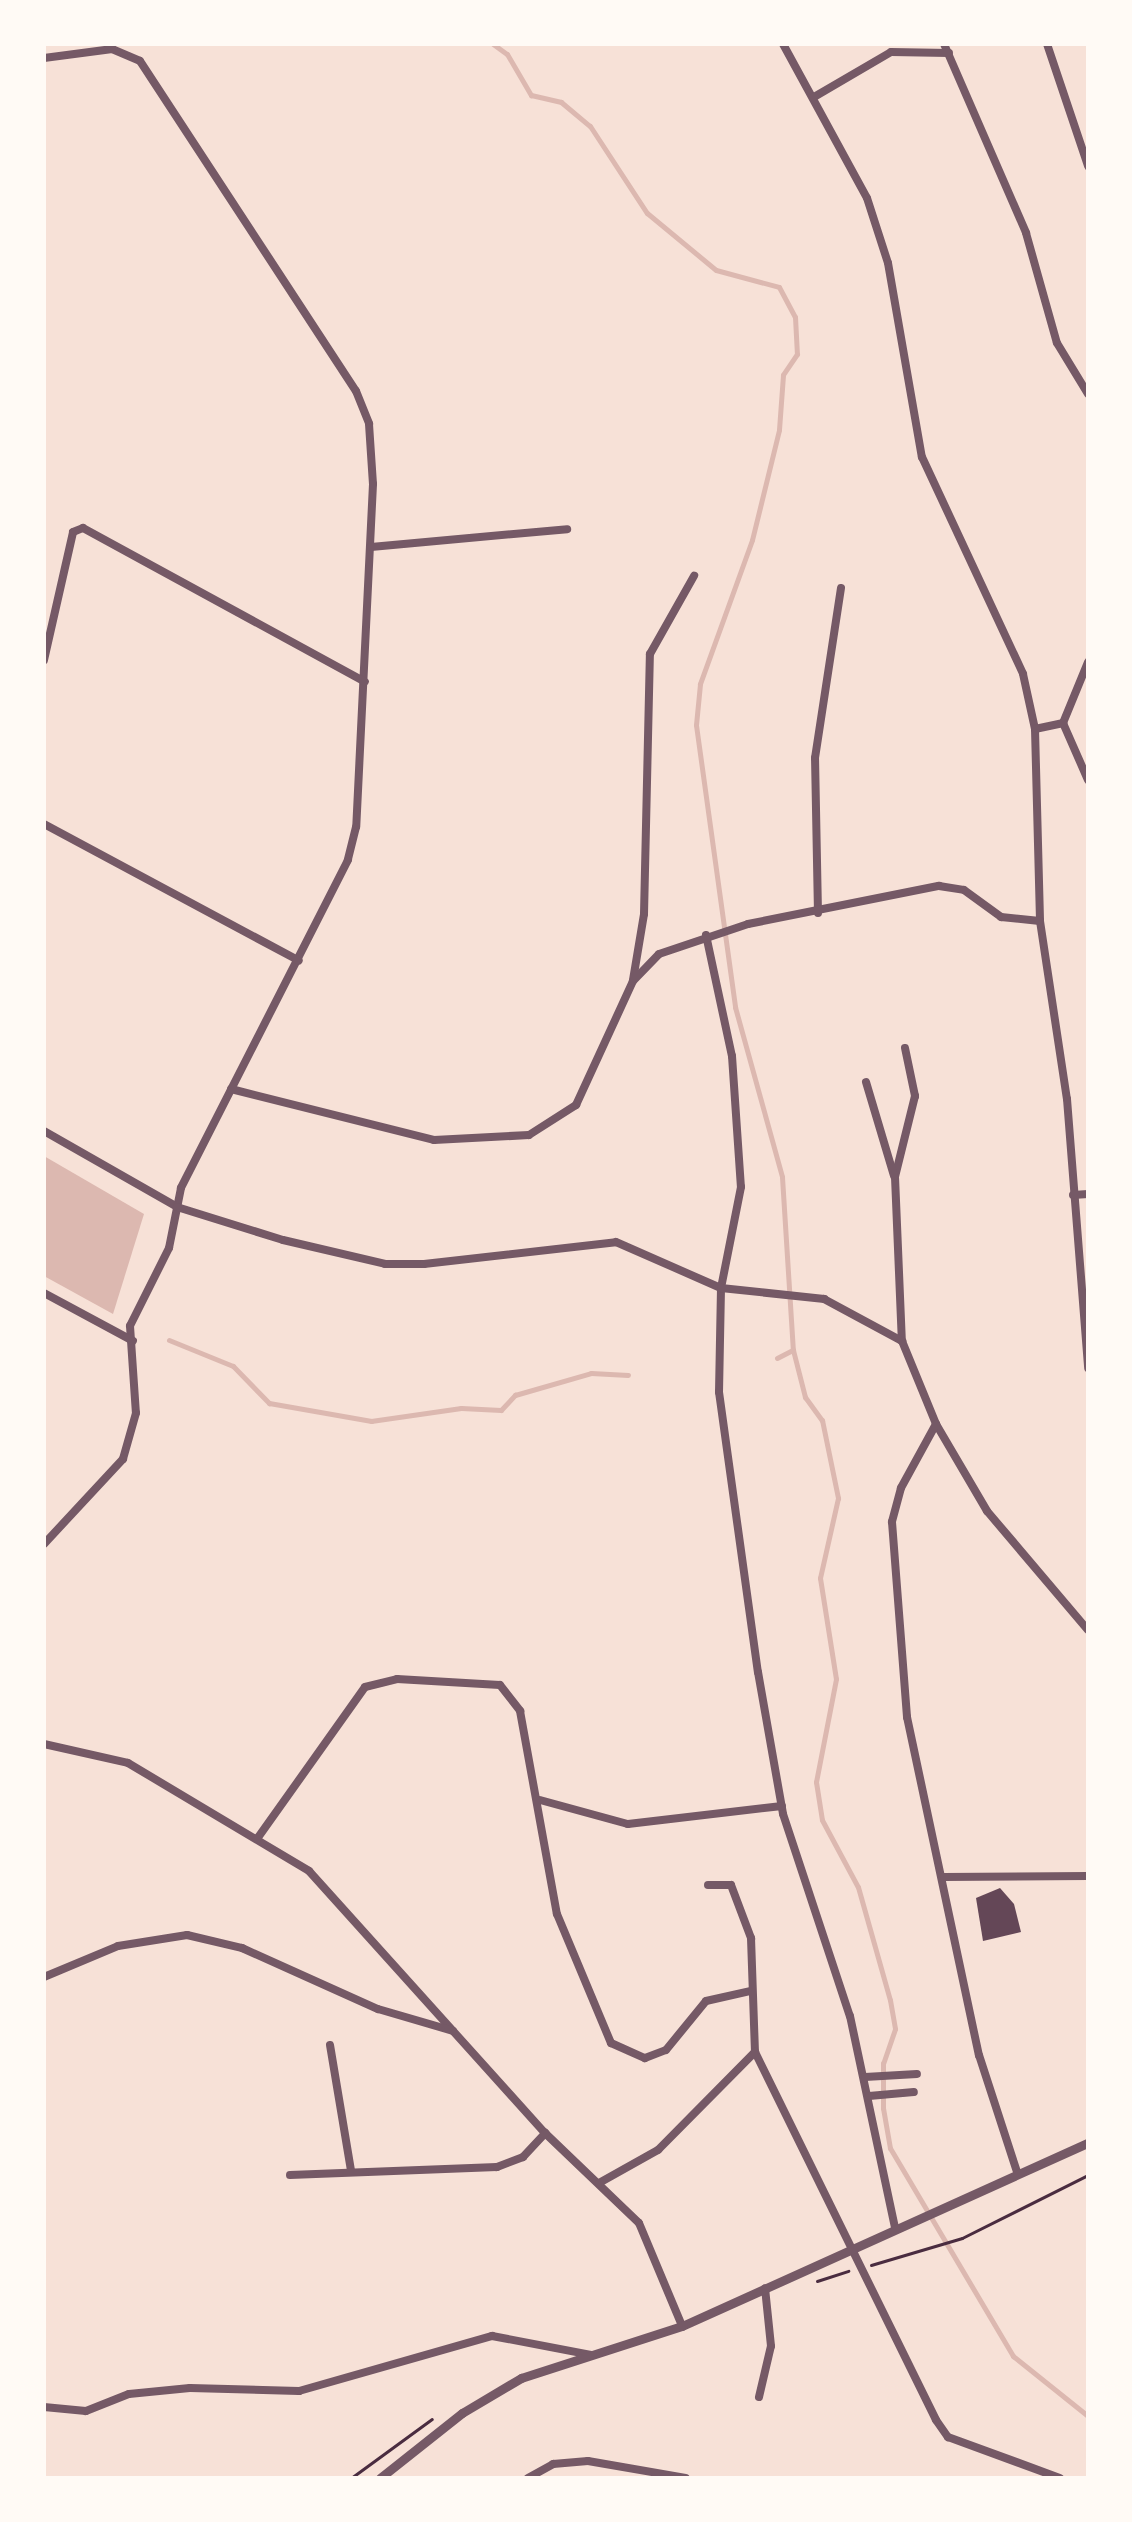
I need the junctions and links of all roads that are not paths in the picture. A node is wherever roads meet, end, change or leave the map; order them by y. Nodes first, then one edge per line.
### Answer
1 (783, 44) edge
2 (1047, 44) edge
3 (947, 48) edge
4 (44, 58) edge
5 (814, 97) junction
6 (1088, 166) edge
7 (1088, 394) edge
8 (567, 529) dead end
9 (371, 547) junction
10 (694, 576) dead end
11 (841, 588) dead end
12 (44, 660) edge
13 (1088, 662) edge
14 (365, 682) junction
15 (1063, 723) junction
16 (1035, 729) junction
17 (1088, 780) edge
18 (44, 824) edge
19 (818, 913) junction
20 (1040, 921) junction
21 (710, 934) junction
22 (299, 961) junction
23 (633, 981) junction
24 (905, 1048) dead end
25 (866, 1082) dead end
26 (231, 1089) junction
27 (44, 1131) edge
28 (895, 1177) junction
29 (1088, 1194) edge
30 (1073, 1195) junction
31 (177, 1207) junction
32 (721, 1288) junction
33 (44, 1293) edge
34 (133, 1341) junction
35 (902, 1341) junction
36 (1088, 1368) edge
37 (936, 1424) junction
38 (44, 1544) edge
39 (1088, 1630) edge
40 (44, 1744) edge
41 (540, 1800) junction
42 (782, 1806) junction
43 (257, 1839) junction
44 (1088, 1876) edge
45 (944, 1877) junction
46 (708, 1885) dead end
47 (44, 1977) edge
48 (750, 1991) junction
49 (455, 2031) junction
50 (330, 2045) dead end
51 (755, 2052) junction
52 (917, 2074) dead end
53 (865, 2077) junction
54 (914, 2092) dead end
55 (872, 2096) junction
56 (545, 2133) junction
57 (1088, 2143) edge
58 (351, 2171) junction
59 (290, 2175) dead end
60 (1018, 2175) junction
61 (599, 2183) junction
62 (895, 2227) junction
63 (851, 2247) junction
64 (765, 2288) junction
65 (682, 2326) junction
66 (600, 2357) junction
67 (759, 2397) dead end
68 (44, 2407) edge
69 (380, 2478) edge
70 (528, 2478) edge
71 (686, 2478) edge
72 (1060, 2478) edge

1 - 5 street
2 - 6 street
3 - 5 street
3 - 7 street
4 - 9 street
5 - 16 street
8 - 9 street
9 - 14 street
10 - 23 street
11 - 19 street
12 - 14 street
13 - 15 street
14 - 22 street
15 - 16 street
15 - 17 street
16 - 20 street
18 - 22 street
19 - 20 street
19 - 21 street
20 - 30 street
21 - 23 street
21 - 32 street
22 - 26 street
23 - 26 street
24 - 28 street
25 - 28 street
26 - 31 street
27 - 31 street
28 - 35 street
29 - 30 street
30 - 36 street
31 - 32 street
31 - 34 street
32 - 35 street
32 - 42 street
33 - 34 street
34 - 38 street
35 - 37 street
37 - 39 street
37 - 45 street
40 - 43 street
41 - 42 street
41 - 43 street
41 - 48 street
42 - 53 street
43 - 49 street
44 - 45 street
45 - 60 street
46 - 48 street
47 - 49 street
48 - 51 street
49 - 56 street
50 - 58 street
51 - 61 street
51 - 63 street
52 - 53 street
53 - 55 street
54 - 55 street
55 - 62 street
56 - 58 street
56 - 61 street
57 - 60 street
58 - 59 street
60 - 62 street
61 - 65 street
62 - 63 street
63 - 64 street
63 - 72 street
64 - 65 street
64 - 67 street
65 - 66 street
66 - 68 street
66 - 69 street
70 - 71 street

